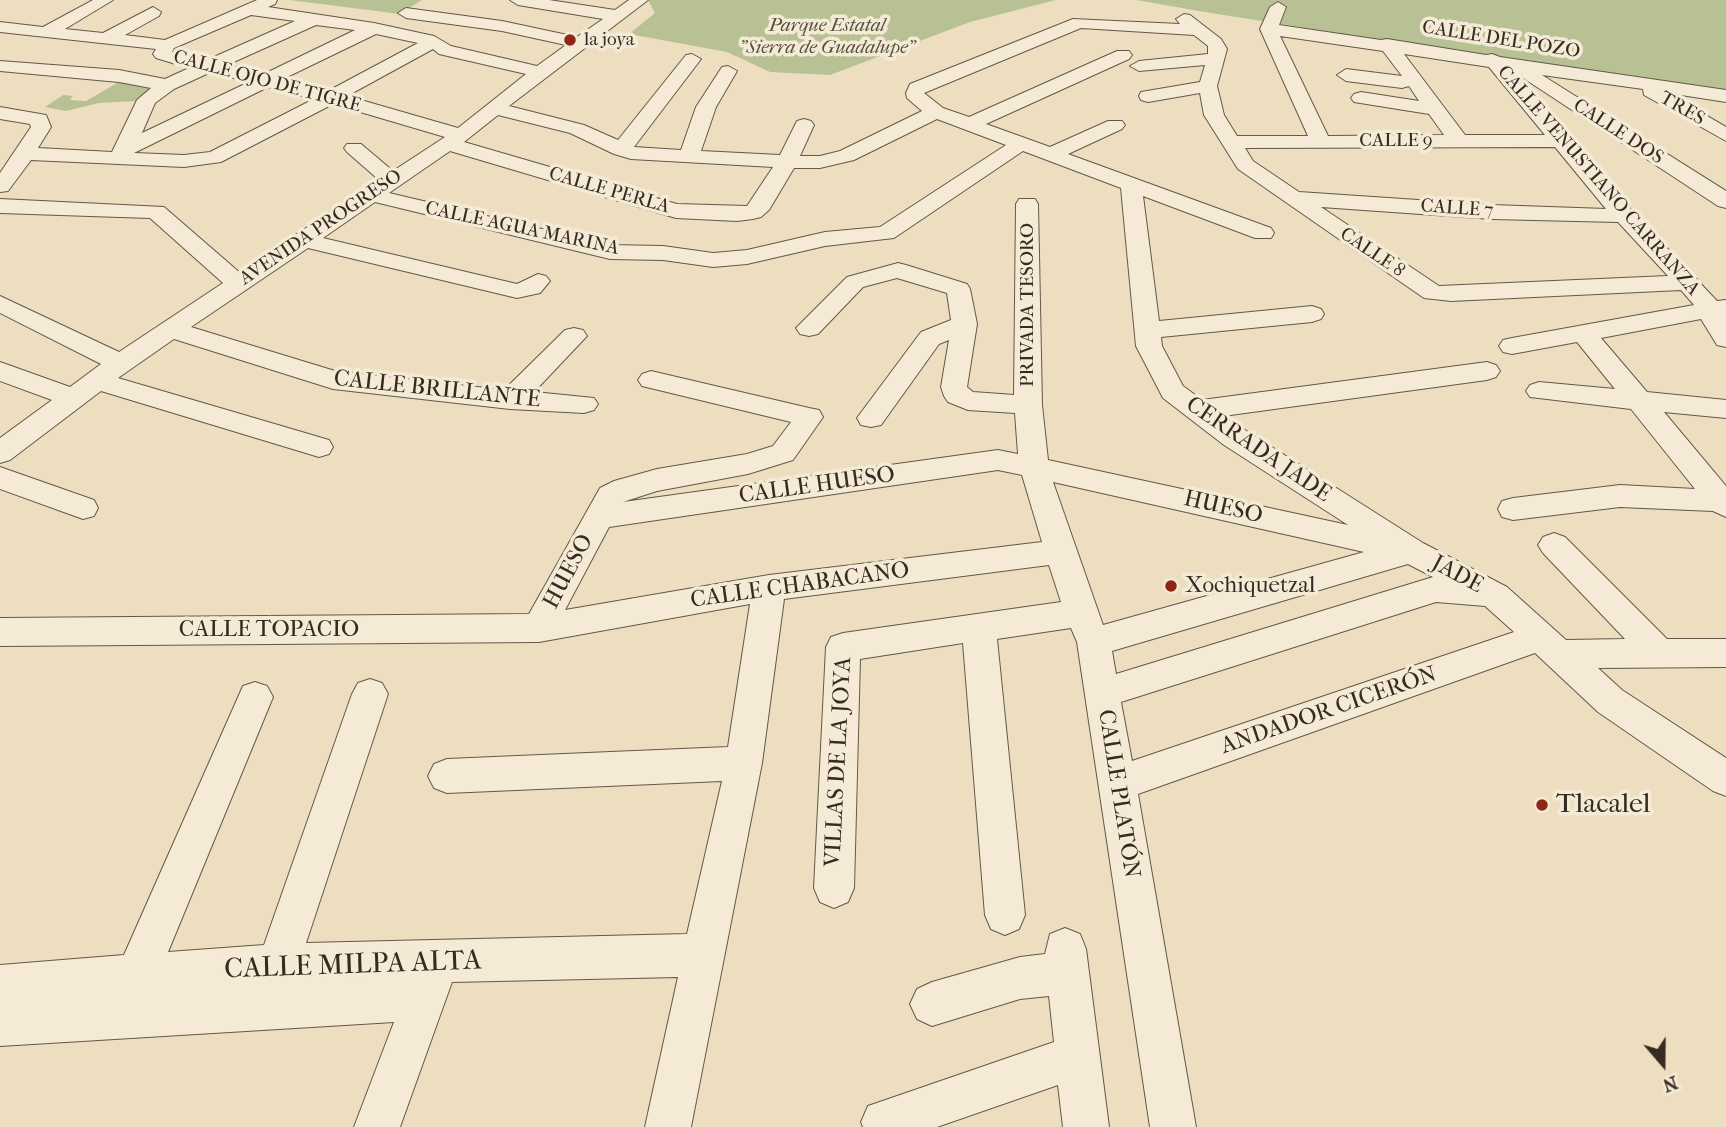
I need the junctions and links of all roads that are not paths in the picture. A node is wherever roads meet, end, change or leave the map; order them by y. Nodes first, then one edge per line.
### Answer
1 (105, 0) edge
2 (271, 0) edge
3 (518, 0) edge
4 (640, 0) edge
5 (549, 2) edge
6 (1278, 7) dead end
7 (251, 10) junction
8 (153, 12) dead end
9 (53, 13) dead end
10 (406, 13) dead end
11 (76, 16) junction
12 (618, 16) junction
13 (312, 20) junction
14 (502, 26) junction
15 (0, 27) edge
16 (374, 28) junction
17 (20, 29) junction
18 (1269, 29) junction
19 (46, 32) junction
20 (107, 38) junction
21 (434, 41) junction
22 (0, 42) edge
23 (581, 43) junction
24 (1387, 44) junction
25 (167, 45) junction
26 (692, 59) dead end
27 (1215, 59) junction
28 (1501, 61) junction
29 (0, 66) edge
30 (209, 66) junction
31 (728, 71) dead end
32 (540, 72) junction
33 (1346, 75) dead end
34 (268, 82) junction
35 (1637, 83) junction
36 (1418, 84) junction
37 (167, 85) junction
38 (1208, 86) junction
39 (1148, 96) dead end
40 (1726, 96) edge
41 (330, 97) junction
42 (1361, 99) dead end
43 (493, 108) junction
44 (1436, 109) junction
45 (936, 112) junction
46 (0, 113) edge
47 (970, 124) junction
48 (804, 125) dead end
49 (1115, 125) dead end
50 (1726, 135) edge
51 (455, 139) junction
52 (1458, 140) junction
53 (1321, 141) junction
54 (1560, 141) junction
55 (1232, 142) junction
56 (1023, 143) junction
57 (354, 148) dead end
58 (621, 150) junction
59 (1052, 153) junction
60 (121, 154) junction
61 (688, 158) junction
62 (787, 162) junction
63 (9, 171) edge
64 (392, 181) junction
65 (1131, 182) junction
66 (372, 195) junction
67 (1290, 198) junction
68 (1726, 201) edge
69 (1027, 205) dead end
70 (0, 206) edge
71 (1624, 216) junction
72 (1263, 233) dead end
73 (304, 240) junction
74 (1687, 282) junction
75 (238, 284) junction
76 (527, 286) dead end
77 (0, 303) edge
78 (1312, 314) dead end
79 (1721, 322) edge
80 (964, 324) junction
81 (809, 328) dead end
82 (170, 329) junction
83 (1147, 330) junction
84 (1583, 333) junction
85 (574, 336) dead end
86 (1512, 346) dead end
87 (917, 355) junction
88 (120, 363) junction
89 (958, 363) junction
90 (0, 371) edge
91 (1487, 371) dead end
92 (96, 380) junction
93 (651, 380) dead end
94 (1539, 391) dead end
95 (72, 398) junction
96 (510, 400) junction
97 (1640, 401) junction
98 (584, 404) dead end
99 (1028, 405) junction
100 (1726, 409) edge
101 (1198, 410) junction
102 (871, 418) dead end
103 (318, 447) dead end
104 (0, 453) edge
105 (1034, 469) junction
106 (0, 478) edge
107 (1725, 503) edge
108 (83, 508) dead end
109 (1513, 509) dead end
110 (599, 517) junction
111 (1555, 545) dead end
112 (1063, 551) junction
113 (1412, 551) junction
114 (769, 588) junction
115 (1496, 596) junction
116 (539, 628) junction
117 (1087, 628) junction
118 (979, 629) junction
119 (0, 632) edge
120 (1550, 646) junction
121 (1658, 652) junction
122 (1726, 653) edge
123 (1102, 693) junction
124 (370, 694) dead end
125 (254, 697) dead end
126 (744, 763) junction
127 (447, 776) dead end
128 (1726, 779) edge
129 (1116, 785) junction
130 (834, 888) dead end
131 (1005, 915) dead end
132 (706, 955) junction
133 (278, 965) junction
134 (137, 975) junction
135 (431, 981) junction
136 (0, 986) edge
137 (932, 1004) dead end
138 (0, 1024) edge
139 (1078, 1056) junction
140 (884, 1122) dead end
141 (377, 1127) edge
142 (668, 1127) edge
143 (1086, 1127) edge
144 (1173, 1127) edge

1 - 11 street
2 - 7 street
3 - 5 street
4 - 12 street, AVENIDA PROGRESO
5 - 12 street
5 - 14 street
6 - 18 street
7 - 13 street
7 - 25 street
8 - 20 street
9 - 11 street
10 - 14 street
11 - 19 street
12 - 23 street, AVENIDA PROGRESO
13 - 16 street
13 - 30 street
14 - 23 street
15 - 17 street, CALLE OJO DE TIGRE
16 - 21 street
16 - 34 street
17 - 19 street, CALLE OJO DE TIGRE
17 - 22 street
18 - 24 street, CALLE DEL POZO
18 - 53 street
19 - 20 street, CALLE OJO DE TIGRE
20 - 25 street, CALLE OJO DE TIGRE
21 - 32 street
21 - 41 street
23 - 32 street, AVENIDA PROGRESO
24 - 28 street, CALLE DEL POZO
24 - 36 street
25 - 30 street, CALLE OJO DE TIGRE
26 - 58 street
27 - 38 street, CALLE 8
27 - 45 street
27 - 47 street
28 - 35 street, CALLE DEL POZO
28 - 54 street, CALLE VENUSTIANO CARRANZA
28 - 68 street, CALLE DOS
29 - 37 street
30 - 34 street, CALLE OJO DE TIGRE
30 - 37 street
31 - 61 street
32 - 43 street, AVENIDA PROGRESO
33 - 36 street
34 - 41 street, CALLE OJO DE TIGRE
34 - 60 street
35 - 40 street, CALLE DEL POZO
35 - 50 street, TRES
36 - 44 street
37 - 60 street
38 - 39 street
38 - 55 street, CALLE 8
41 - 51 street, CALLE OJO DE TIGRE
41 - 60 street
42 - 44 street
43 - 51 street, AVENIDA PROGRESO
43 - 58 street
44 - 52 street
45 - 47 street
45 - 62 street
46 - 63 street
47 - 56 street
48 - 62 street
49 - 59 street
51 - 62 street, CALLE PERLA
51 - 64 street, AVENIDA PROGRESO
52 - 53 street, CALLE 9
52 - 54 street, CALLE 9
53 - 55 street, CALLE 9
54 - 71 street, CALLE VENUSTIANO CARRANZA
55 - 67 street, CALLE 8
56 - 59 street
56 - 66 street, CALLE AGUA MARINA
57 - 64 street
58 - 61 street
59 - 65 street
60 - 63 street
61 - 62 street
64 - 66 street, AVENIDA PROGRESO
65 - 72 street
65 - 83 street, CERRADA JADE
66 - 73 street, AVENIDA PROGRESO
67 - 71 street, CALLE 7
67 - 74 street, CALLE 8
69 - 99 street, PRIVADA TESORO
70 - 75 street
71 - 74 street, CALLE VENUSTIANO CARRANZA
73 - 75 street, AVENIDA PROGRESO
73 - 76 street
74 - 79 street, CALLE VENUSTIANO CARRANZA
75 - 82 street, AVENIDA PROGRESO
77 - 88 street
78 - 83 street
79 - 84 street
80 - 81 street, PRIVADA TESORO
80 - 87 street
80 - 89 street, PRIVADA TESORO
82 - 88 street, AVENIDA PROGRESO
82 - 96 street, CALLE BRILLANTE
83 - 101 street, CERRADA JADE
84 - 86 street
84 - 97 street
85 - 96 street
87 - 89 street
87 - 102 street
88 - 92 street, AVENIDA PROGRESO
89 - 99 street, PRIVADA TESORO
90 - 95 street
91 - 101 street
92 - 95 street, AVENIDA PROGRESO
92 - 103 street
93 - 110 street, HUESO
94 - 97 street
95 - 104 street, AVENIDA PROGRESO
96 - 98 street, CALLE BRILLANTE
97 - 100 street
97 - 107 street
99 - 105 street, PRIVADA TESORO
101 - 113 street, CERRADA JADE
105 - 110 street, CALLE HUESO
105 - 112 street, CALLE PLATÓN
105 - 113 street, HUESO
106 - 108 street
107 - 109 street
110 - 116 street, HUESO
111 - 121 street
112 - 114 street, CALLE CHABACANO
112 - 117 street, CALLE PLATÓN
113 - 115 street, JADE
113 - 117 street, JADE
114 - 116 street, CALLE CHABACANO
114 - 126 street
115 - 120 street, JADE
115 - 123 street
116 - 119 street, CALLE TOPACIO
117 - 118 street, VILLAS DE LA JOYA
117 - 123 street, CALLE PLATÓN
118 - 130 street, VILLAS DE LA JOYA
118 - 131 street
120 - 121 street, ANDADOR CICERÓN
120 - 128 street, JADE
120 - 129 street, ANDADOR CICERÓN
121 - 122 street, ANDADOR CICERÓN
123 - 129 street, CALLE PLATÓN
124 - 133 street
125 - 134 street
126 - 127 street
126 - 132 street
129 - 144 street, CALLE PLATÓN
132 - 135 street, CALLE MILPA ALTA
132 - 142 street
133 - 134 street, CALLE MILPA ALTA
133 - 135 street, CALLE MILPA ALTA
134 - 136 street, CALLE MILPA ALTA
135 - 138 street, CALLE MILPA ALTA
135 - 141 street
137 - 139 street
139 - 140 street
139 - 143 street

